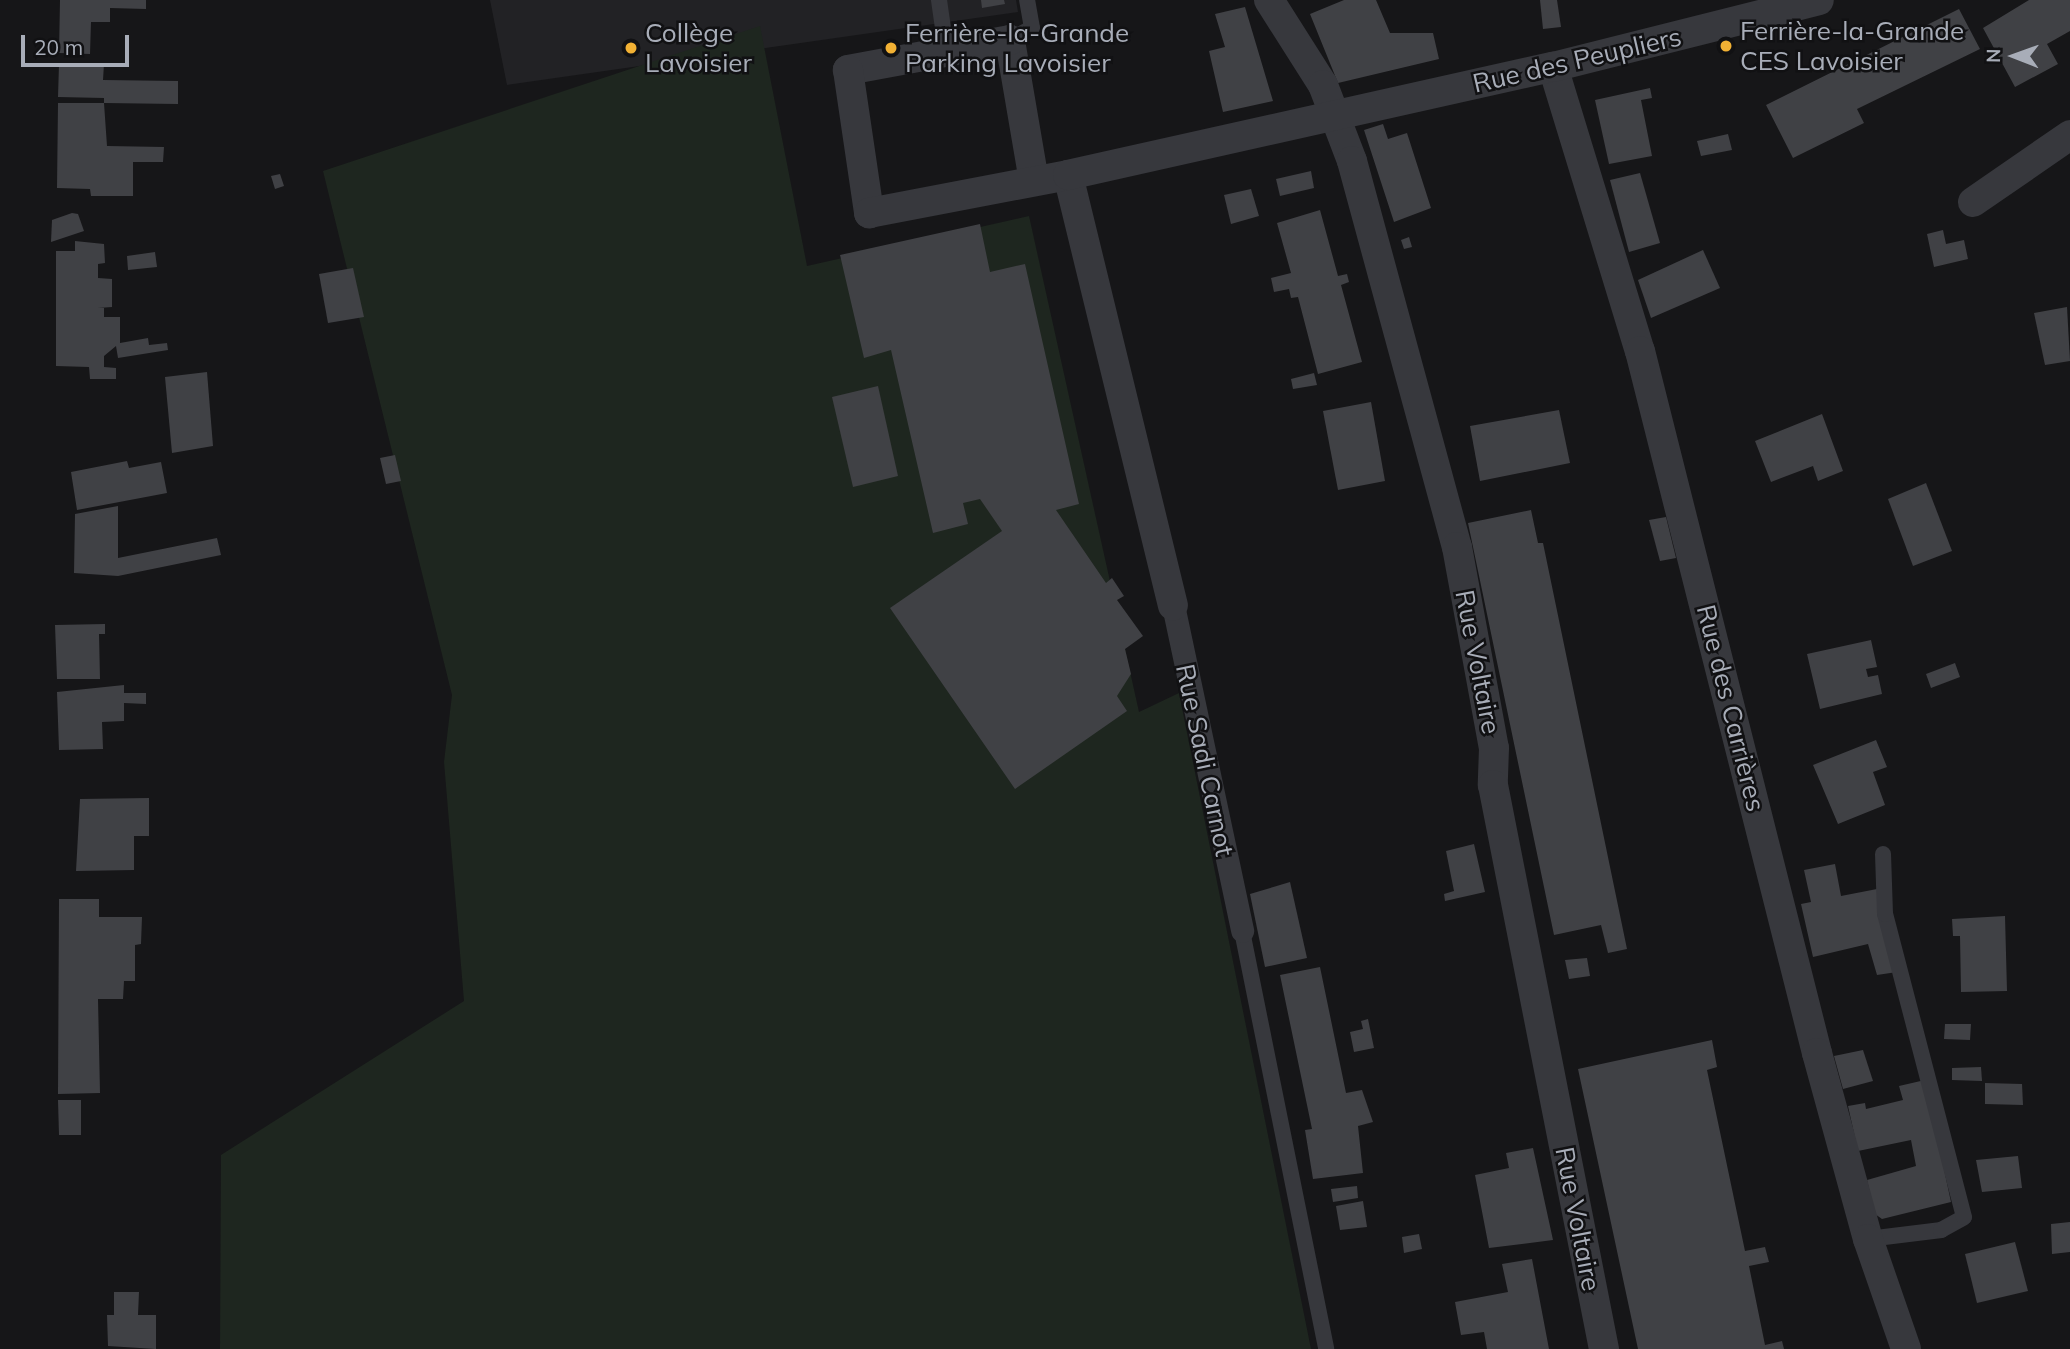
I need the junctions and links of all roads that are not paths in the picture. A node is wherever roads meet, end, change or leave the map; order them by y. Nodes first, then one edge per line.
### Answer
1 (939, 0) edge
2 (1027, 0) edge
3 (1269, 0) edge
4 (1819, 0) edge
5 (1756, 8) edge
6 (1010, 40) junction
7 (946, 49) junction
8 (1553, 67) junction
9 (1335, 115) junction
10 (2070, 135) edge
11 (1068, 175) junction
12 (1034, 181) junction
13 (1973, 202) dead end
14 (1172, 604) joint
15 (1883, 854) dead end
16 (1242, 931) joint
17 (1868, 1239) junction
18 (1326, 1349) edge
19 (1604, 1349) edge
20 (1906, 1349) edge

1 - 7 lane
2 - 6 lane
3 - 9 street, Rue Voltaire
4 - 5 street, Rue des Peupliers
5 - 8 street, Rue des Peupliers
6 - 7 street
6 - 12 street
7 - 12 street, Rue des Peupliers
8 - 9 street, Rue des Peupliers
8 - 17 street, Rue des Carrières
9 - 11 street, Rue des Peupliers
9 - 19 street, Rue Voltaire
10 - 13 street
11 - 12 street, Rue des Peupliers
11 - 14 street, Rue Sadi Carnot
14 - 16 street, Rue Sadi Carnot
15 - 17 lane
16 - 18 lane, Rue Sadi Carnot
17 - 20 street, Rue des Carrières

